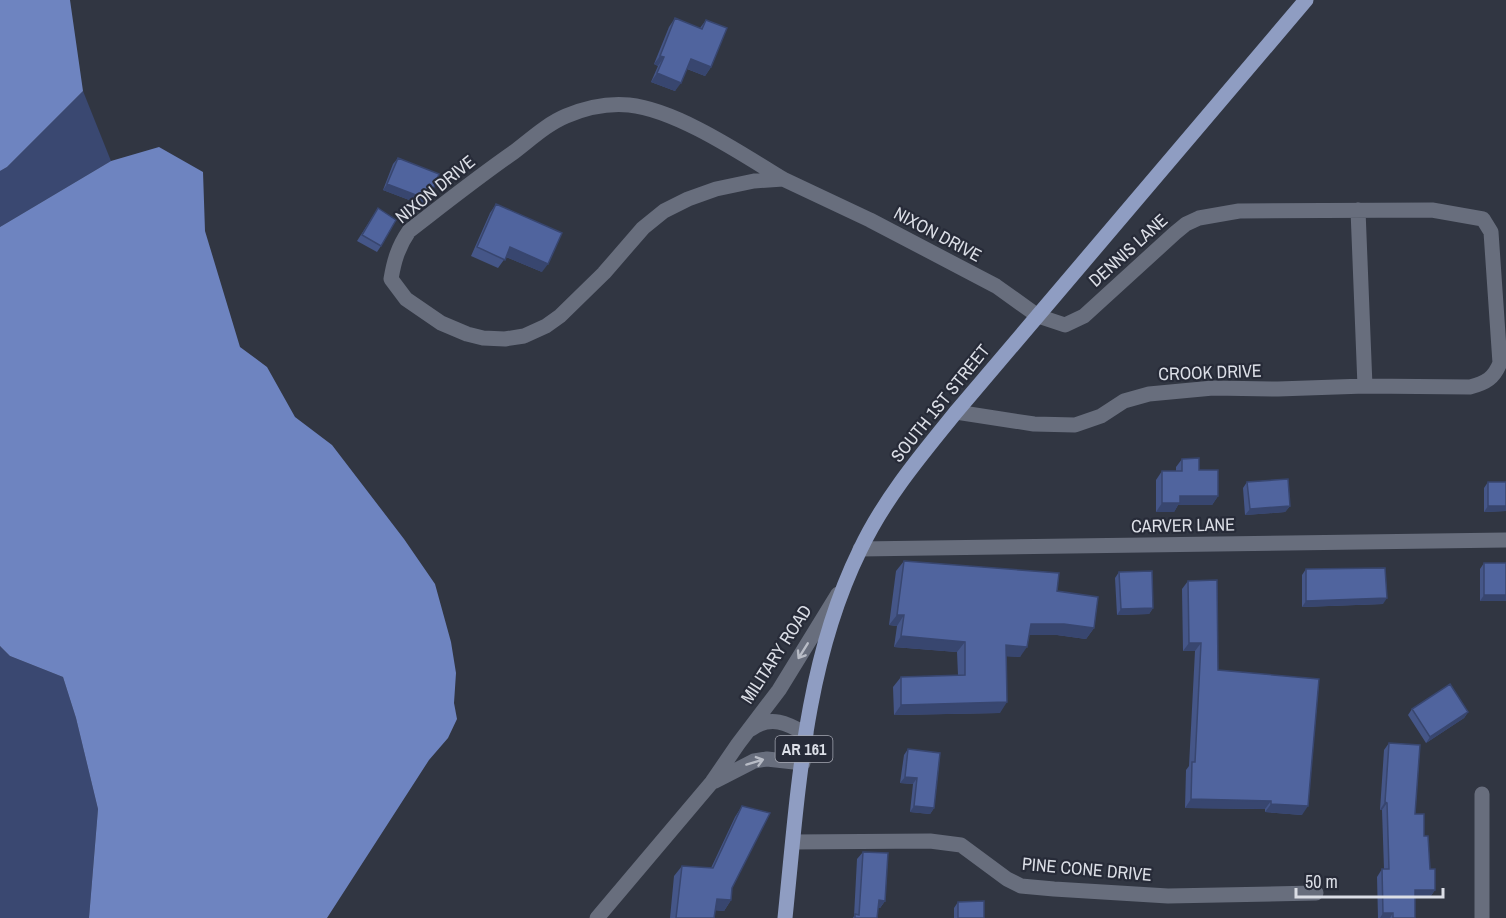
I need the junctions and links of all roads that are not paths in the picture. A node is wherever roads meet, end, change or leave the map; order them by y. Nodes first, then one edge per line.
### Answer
1 (1306, 0) edge
2 (783, 179) junction
3 (1358, 210) junction
4 (1038, 316) junction
5 (1365, 386) junction
6 (956, 411) junction
7 (1506, 540) edge
8 (860, 549) junction
9 (844, 584) junction
10 (806, 734) junction
11 (738, 744) junction
12 (802, 763) junction
13 (712, 782) junction
14 (1482, 794) dead end
15 (793, 842) junction
16 (1316, 893) dead end
17 (597, 918) edge
18 (785, 918) edge
19 (1482, 918) edge

1 - 4 main road, SOUTH 1ST STREET / AR 161
2 - 2 street, NIXON DRIVE
2 - 4 street, NIXON DRIVE
3 - 4 street, DENNIS LANE
3 - 5 street
3 - 5 street, DENNIS LANE
4 - 6 main road, SOUTH 1ST STREET / AR 161
5 - 6 street, CROOK DRIVE
6 - 8 main road, SOUTH 1ST STREET / AR 161
7 - 8 street, CARVER LANE
8 - 9 main road, SOUTH 1ST STREET / AR 161
9 - 10 main road, SOUTH 1ST STREET / AR 161
9 -> 11 street, MILITARY ROAD
10 - 11 street, MILITARY ROAD
10 - 12 main road, SOUTH 1ST STREET / AR 161
11 - 13 street, MILITARY ROAD
13 -> 12 street, MILITARY ROAD
12 - 15 main road, SOUTH 1ST STREET / AR 161
13 - 17 street, MILITARY ROAD
14 - 19 street
15 - 16 street, PINE CONE DRIVE
15 - 18 main road, SOUTH 1ST STREET / AR 161

